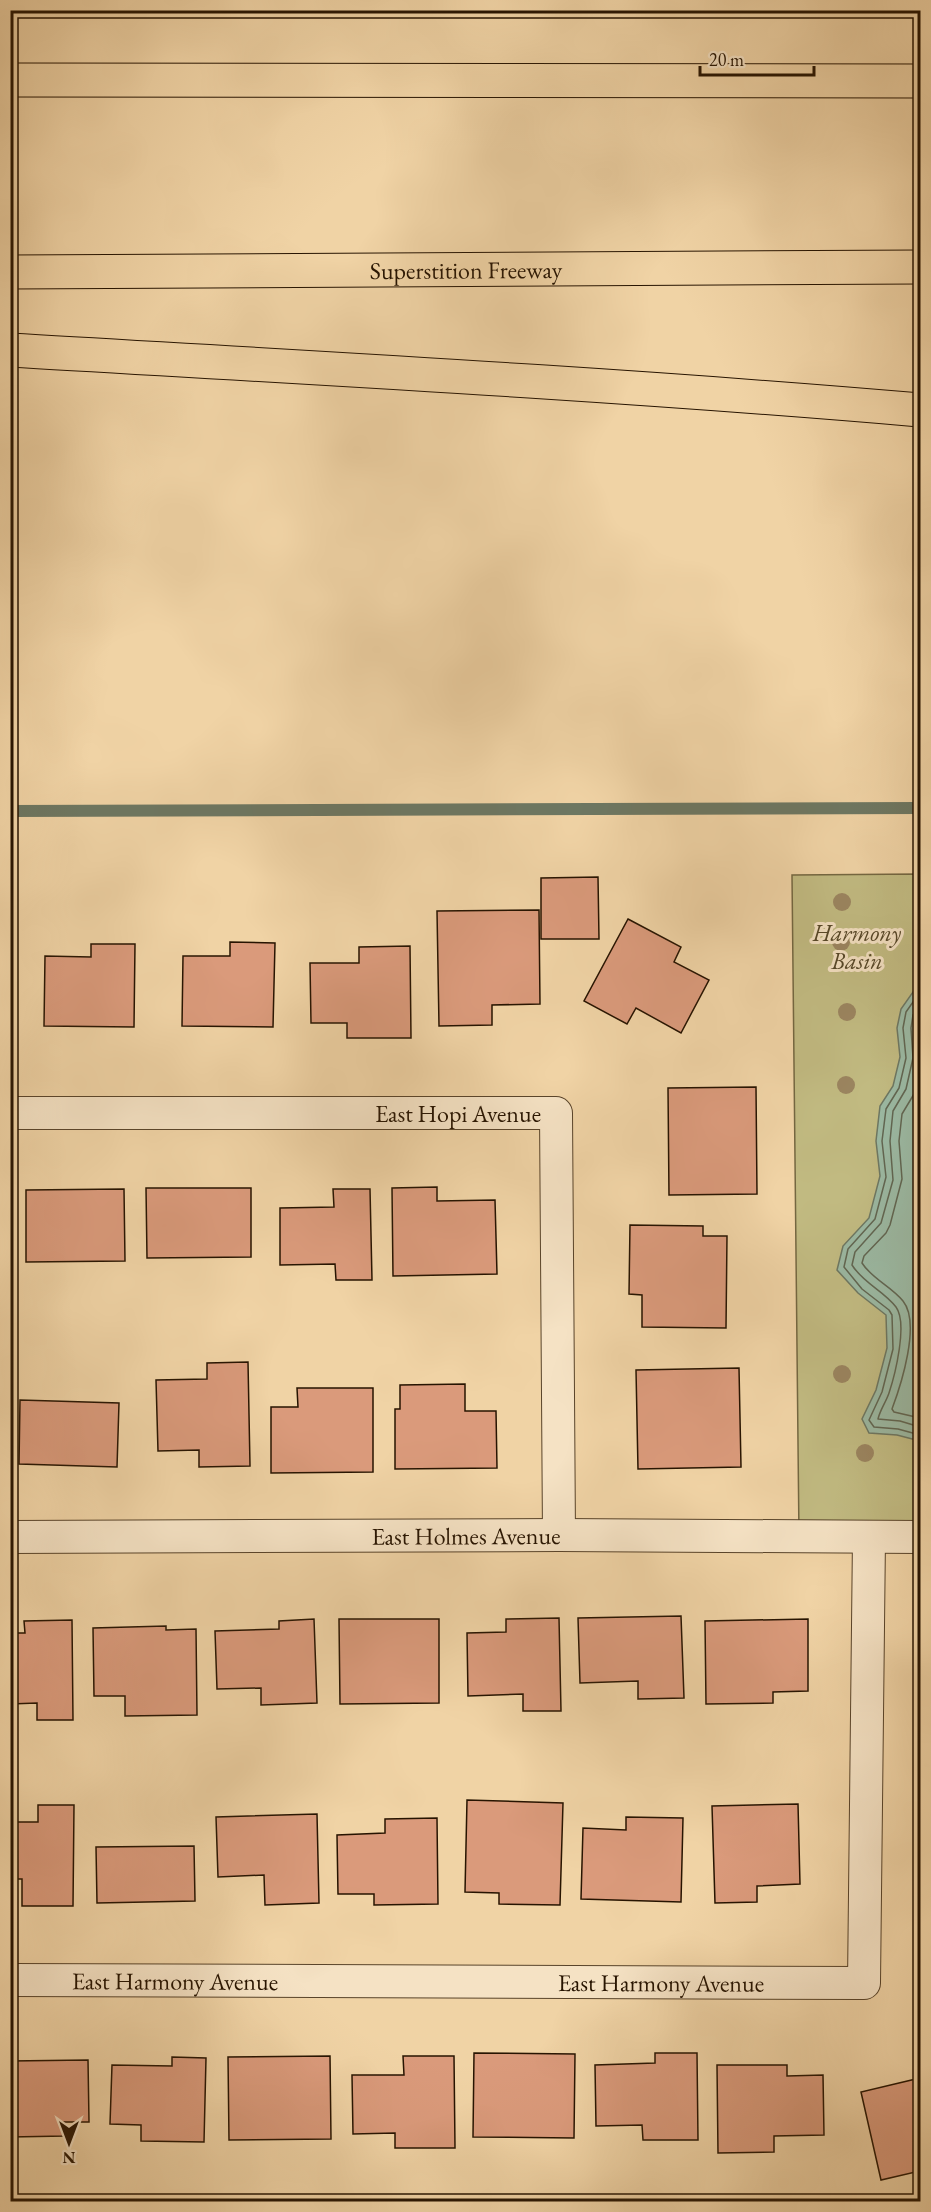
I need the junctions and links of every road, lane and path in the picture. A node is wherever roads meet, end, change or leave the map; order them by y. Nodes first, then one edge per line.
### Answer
1 (10, 80) edge
2 (921, 81) edge
3 (921, 267) edge
4 (10, 272) edge
5 (10, 350) edge
6 (921, 410) edge
7 (10, 1113) edge
8 (559, 1535) junction
9 (10, 1537) edge
10 (869, 1537) junction
11 (921, 1537) edge
12 (10, 1980) edge

1 - 2 highway
3 - 4 highway, Superstition Freeway
5 - 6 highway
7 - 8 street, East Hopi Avenue
8 - 9 street, East Holmes Avenue
8 - 10 street, East Holmes Avenue
10 - 11 street, East Holmes Avenue
10 - 12 street, East Harmony Avenue

